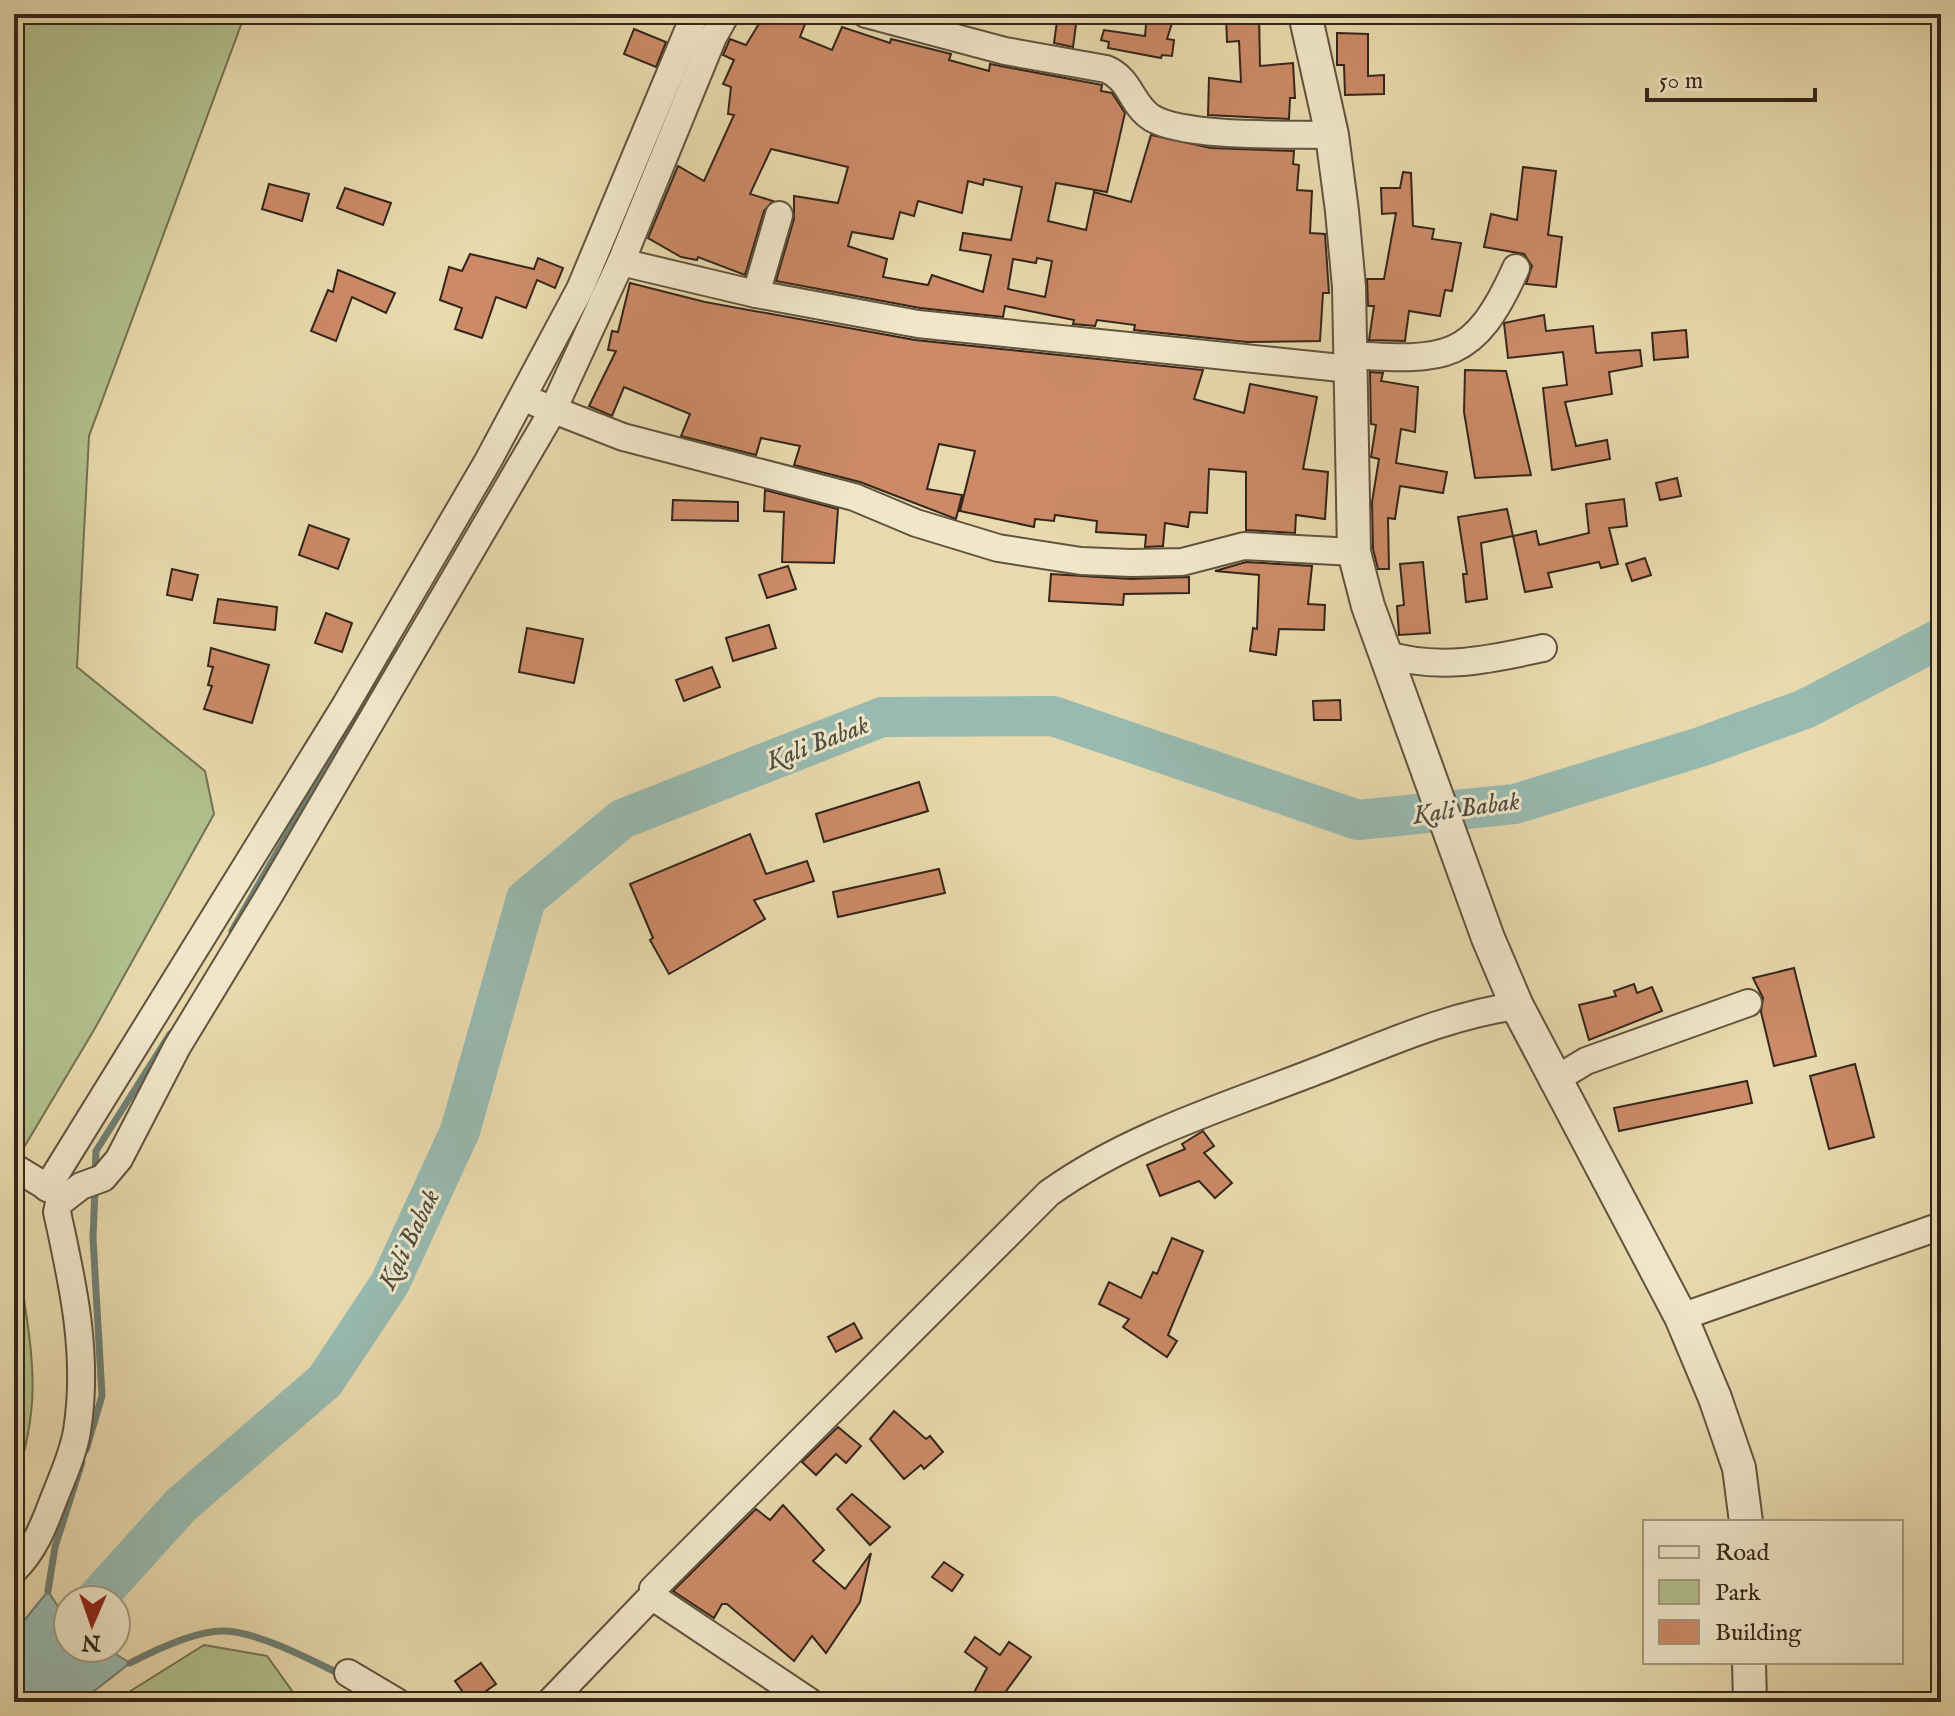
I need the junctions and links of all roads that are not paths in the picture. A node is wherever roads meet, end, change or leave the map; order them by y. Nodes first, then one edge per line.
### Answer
1 (695, 14) edge
2 (726, 14) edge
3 (866, 14) edge
4 (1305, 14) edge
5 (1332, 135) junction
6 (779, 215) dead end
7 (621, 262) junction
8 (1516, 268) dead end
9 (756, 294) junction
10 (1350, 362) junction
11 (537, 404) junction
12 (1354, 552) junction
13 (1543, 648) dead end
14 (1384, 654) junction
15 (358, 713) junction
16 (1748, 1003) dead end
17 (1517, 1006) junction
18 (1553, 1081) junction
19 (14, 1167) edge
20 (73, 1187) junction
21 (1941, 1226) edge
22 (1681, 1317) junction
23 (1746, 1520) edge
24 (14, 1570) edge
25 (653, 1595) junction
26 (1749, 1664) edge
27 (348, 1673) dead end
28 (397, 1702) edge
29 (550, 1702) edge
30 (810, 1702) edge
31 (1750, 1702) edge

1 - 11 street
2 - 7 street
3 - 5 street
4 - 5 street
5 - 10 street
6 - 9 street
7 - 9 street
7 - 11 street
8 - 10 street
9 - 10 street
10 - 12 street
11 - 12 street
11 - 15 street
12 - 14 street
13 - 14 street
14 - 17 street
15 - 20 street
15 - 20 street
16 - 18 street
17 - 18 street
17 - 25 street
18 - 22 street
19 - 20 street
20 - 24 street
21 - 22 street
22 - 23 street
25 - 29 street
25 - 30 street
26 - 31 street
27 - 28 street

